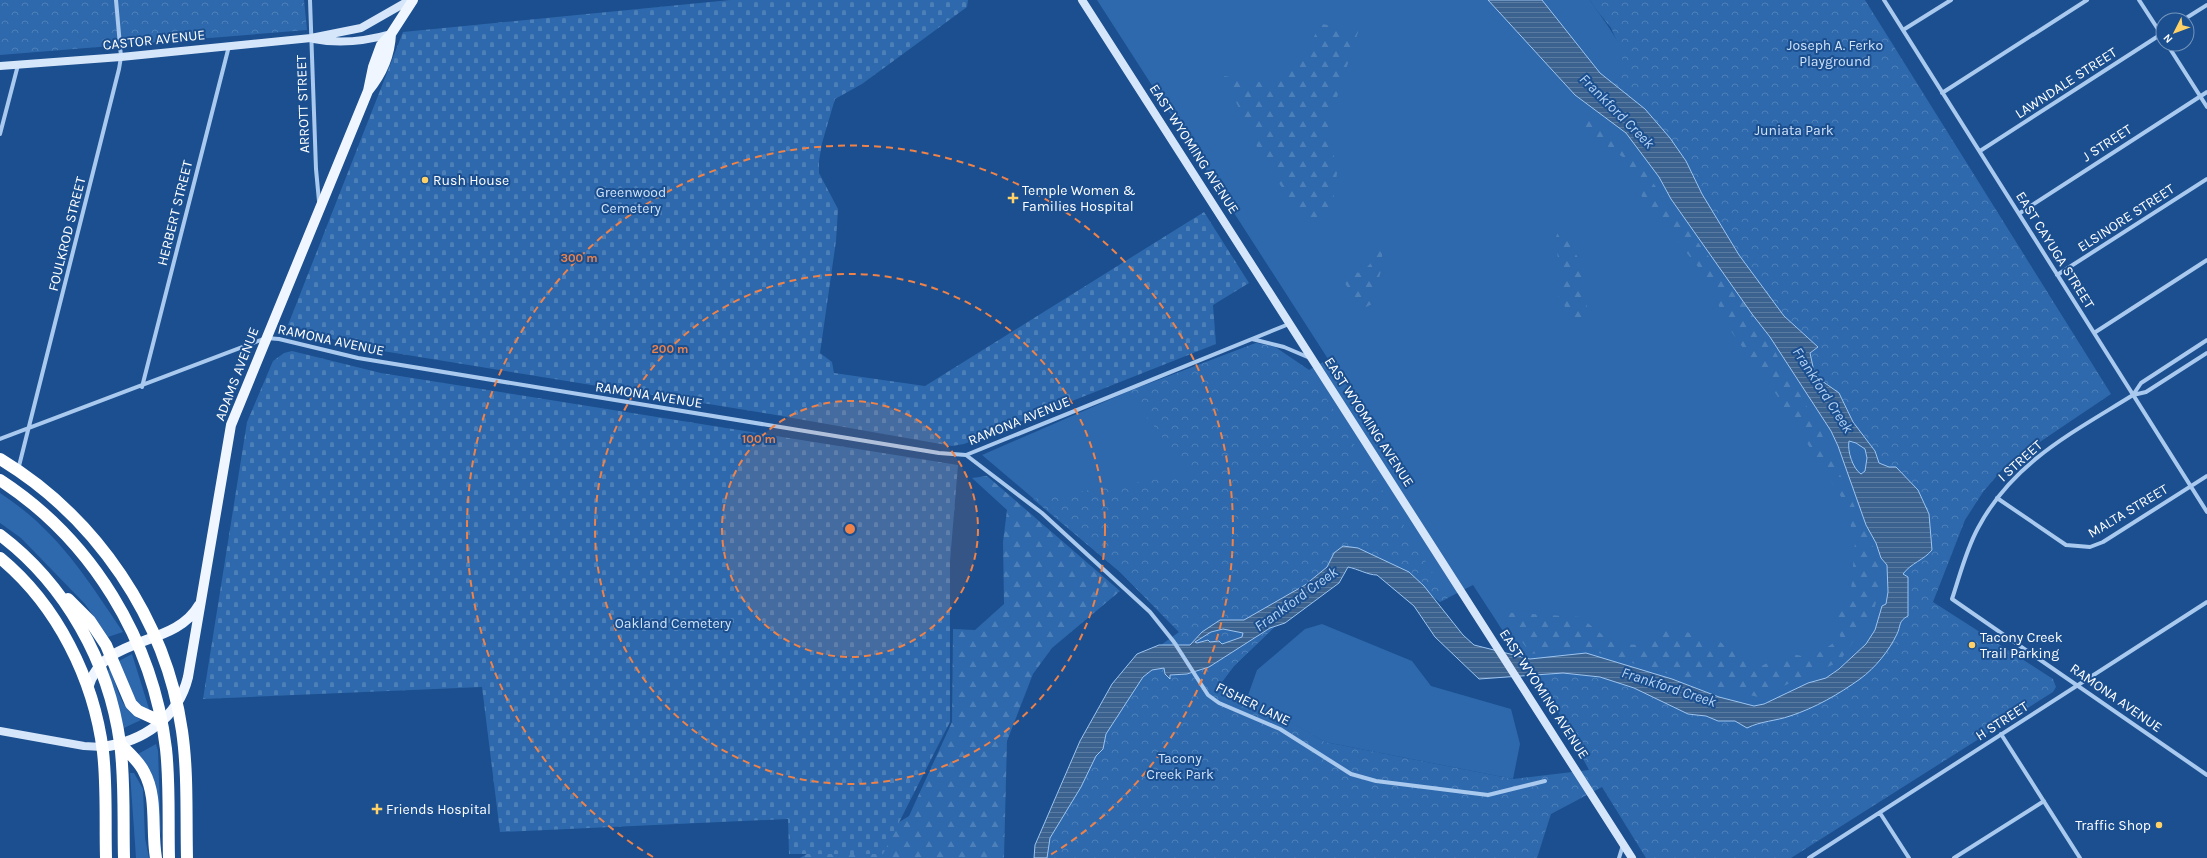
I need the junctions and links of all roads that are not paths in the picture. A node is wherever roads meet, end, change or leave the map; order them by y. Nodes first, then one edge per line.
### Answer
1 (116, 0) edge
2 (310, 0) edge
3 (412, 0) edge
4 (1082, 0) edge
5 (1884, 0) edge
6 (1951, 0) edge
7 (2087, 0) edge
8 (2139, 0) edge
9 (2207, 5) edge
10 (2195, 12) edge
11 (2155, 24) edge
12 (1903, 30) junction
13 (391, 34) junction
14 (311, 38) junction
15 (2155, 39) edge
16 (229, 45) junction
17 (2172, 52) edge
18 (121, 57) junction
19 (18, 65) junction
20 (0, 66) edge
21 (2207, 92) edge
22 (1942, 93) junction
23 (2200, 96) junction
24 (2207, 107) edge
25 (0, 134) edge
26 (1980, 151) junction
27 (2207, 179) edge
28 (320, 207) junction
29 (2020, 213) junction
30 (2207, 260) edge
31 (2057, 275) junction
32 (1290, 324) junction
33 (2094, 332) junction
34 (266, 338) junction
35 (1252, 339) junction
36 (2207, 340) edge
37 (2207, 353) edge
38 (1314, 360) junction
39 (142, 387) junction
40 (2132, 395) junction
41 (29, 429) junction
42 (0, 439) edge
43 (966, 455) junction
44 (0, 459) edge
45 (18, 470) junction
46 (2207, 476) edge
47 (0, 480) edge
48 (2190, 486) junction
49 (1997, 498) junction
50 (2207, 512) edge
51 (0, 535) edge
52 (0, 558) edge
53 (52, 584) junction
54 (1952, 599) joint
55 (201, 602) junction
56 (2207, 602) edge
57 (154, 636) junction
58 (137, 643) junction
59 (110, 655) junction
60 (99, 664) junction
61 (2077, 685) junction
62 (88, 688) junction
63 (177, 705) junction
64 (162, 722) junction
65 (0, 731) edge
66 (2001, 734) junction
67 (120, 744) junction
68 (102, 747) junction
69 (2207, 775) edge
70 (1545, 781) dead end
71 (2044, 800) junction
72 (123, 812) junction
73 (1880, 813) junction
74 (1624, 844) junction
75 (106, 858) edge
76 (124, 858) edge
77 (132, 858) edge
78 (156, 858) edge
79 (169, 858) edge
80 (186, 858) edge
81 (1619, 858) edge
82 (1632, 858) edge
83 (1809, 858) edge
84 (1909, 858) edge
85 (1954, 858) edge
86 (2080, 858) edge

1 - 18 street, FOULKROD STREET
2 - 14 street, ARROTT STREET
3 - 13 main road, ADAMS AVENUE
3 - 14 street, CASTOR AVENUE
4 - 32 street, EAST WYOMING AVENUE
5 - 12 street, EAST CAYUGA STREET
6 - 12 street
7 - 22 street
8 - 11 street
9 - 10 street
12 - 22 street, EAST CAYUGA STREET
13 - 14 street, CASTOR AVENUE
13 - 28 main road, ADAMS AVENUE
14 - 16 street, CASTOR AVENUE
14 - 28 street, ARROTT STREET
15 - 26 street, LAWNDALE STREET
16 - 18 street, CASTOR AVENUE
16 - 39 street, HERBERT STREET
17 - 23 street
18 - 19 street, CASTOR AVENUE
18 - 41 street, FOULKROD STREET
19 - 20 street, CASTOR AVENUE
19 - 25 street
21 - 23 street, J STREET
22 - 26 street, EAST CAYUGA STREET
23 - 24 street
23 - 29 street, J STREET
26 - 29 street, EAST CAYUGA STREET
27 - 31 street, ELSINORE STREET
28 - 34 main road, ADAMS AVENUE
29 - 31 street, EAST CAYUGA STREET
30 - 33 street
31 - 33 street, EAST CAYUGA STREET
32 - 35 street, RAMONA AVENUE
32 - 38 street, EAST WYOMING AVENUE
33 - 40 street, EAST CAYUGA STREET
34 - 39 street, RAMONA AVENUE
34 - 43 street, RAMONA AVENUE
34 - 55 main road, ADAMS AVENUE
35 - 38 street
35 - 43 street, RAMONA AVENUE
36 - 40 street, I STREET
37 - 40 street, I STREET
38 - 74 street, EAST WYOMING AVENUE
39 - 41 street, RAMONA AVENUE
40 - 48 street, EAST CAYUGA STREET
40 - 49 street, I STREET
41 - 42 street, RAMONA AVENUE
41 - 45 street, FOULKROD STREET
43 - 70 street, FISHER LANE
44 - 45 highway
45 - 57 highway
46 - 48 street, MALTA STREET
47 - 58 highway
48 - 49 street, MALTA STREET
48 - 50 street, EAST CAYUGA STREET
49 - 54 street, I STREET
51 - 53 highway
52 - 62 highway
53 - 59 highway
53 - 60 highway
54 - 61 street, RAMONA AVENUE
55 - 57 main road
55 - 63 main road, ADAMS AVENUE
56 - 61 street, H STREET
57 - 58 main road
57 - 63 highway
58 - 59 main road
58 - 64 highway
59 - 60 main road
59 - 64 highway
60 - 62 main road
60 - 67 highway
61 - 66 street, H STREET
61 - 69 street, RAMONA AVENUE
62 - 68 highway
63 - 64 main road, ADAMS AVENUE
63 - 80 highway
64 - 67 main road, ADAMS AVENUE
64 - 79 highway
65 - 68 street
66 - 71 street
66 - 73 street, H STREET
67 - 68 main road, ADAMS AVENUE
67 - 72 highway
67 - 78 highway
68 - 75 highway
71 - 85 street
71 - 86 street
72 - 76 highway
72 - 77 highway
73 - 83 street, H STREET
73 - 84 street
74 - 81 street
74 - 82 street, EAST WYOMING AVENUE

